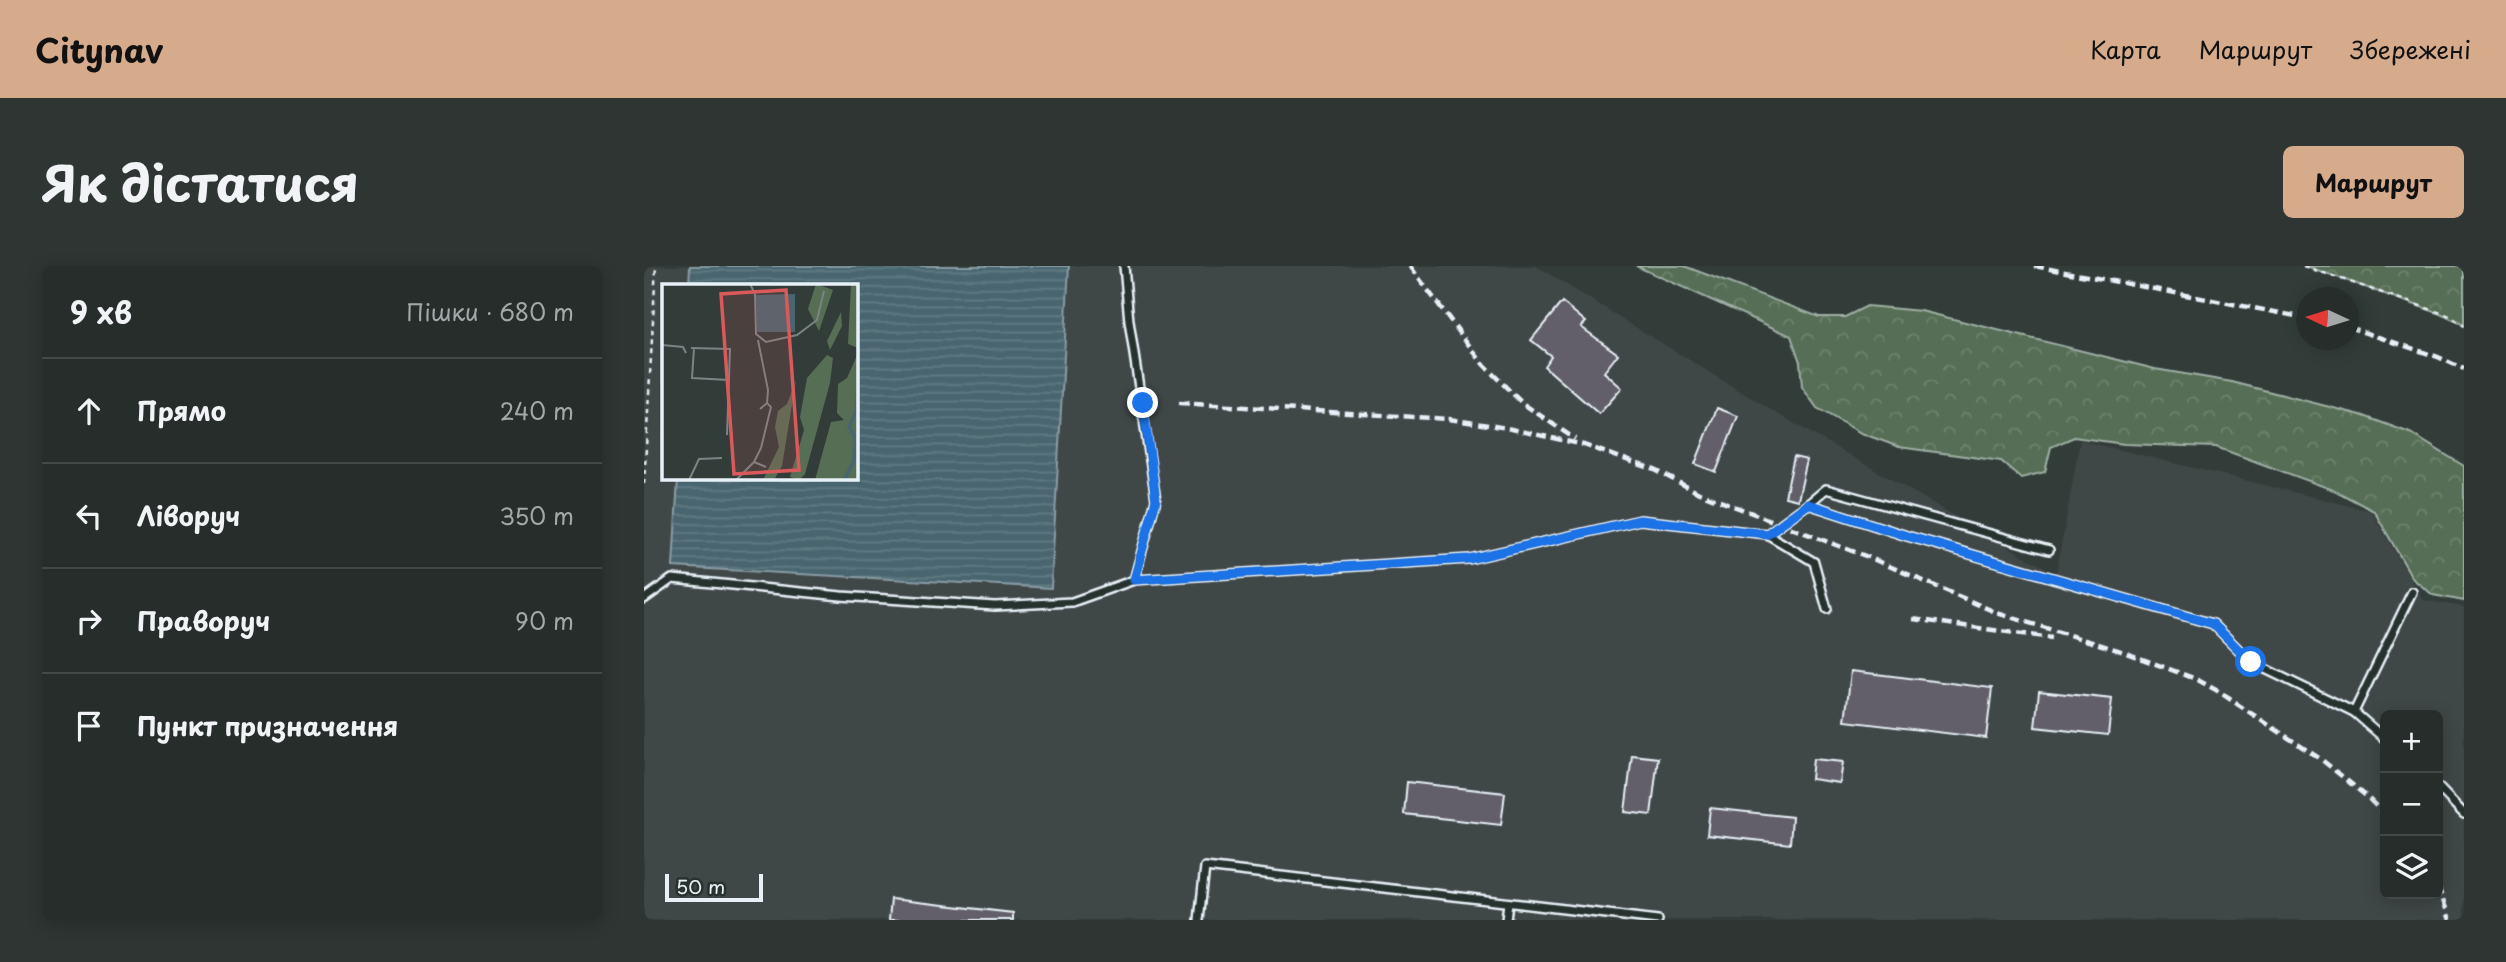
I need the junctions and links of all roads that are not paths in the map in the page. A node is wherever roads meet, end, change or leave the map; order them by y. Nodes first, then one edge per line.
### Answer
1 (1124, 266) edge
2 (1808, 504) junction
3 (1767, 534) junction
4 (2049, 550) dead end
5 (1134, 580) junction
6 (2412, 592) dead end
7 (644, 600) edge
8 (1827, 609) dead end
9 (2354, 712) junction
10 (2380, 735) edge
11 (2443, 792) edge
12 (2464, 814) edge
13 (1508, 903) junction
14 (1199, 920) edge
15 (1506, 920) edge
16 (1658, 920) edge

1 - 5 lane
2 - 3 lane
2 - 4 lane
2 - 9 lane
3 - 5 lane
3 - 8 lane
5 - 7 lane
6 - 9 lane
9 - 10 lane
11 - 12 lane
13 - 14 lane
13 - 15 lane
13 - 16 lane

